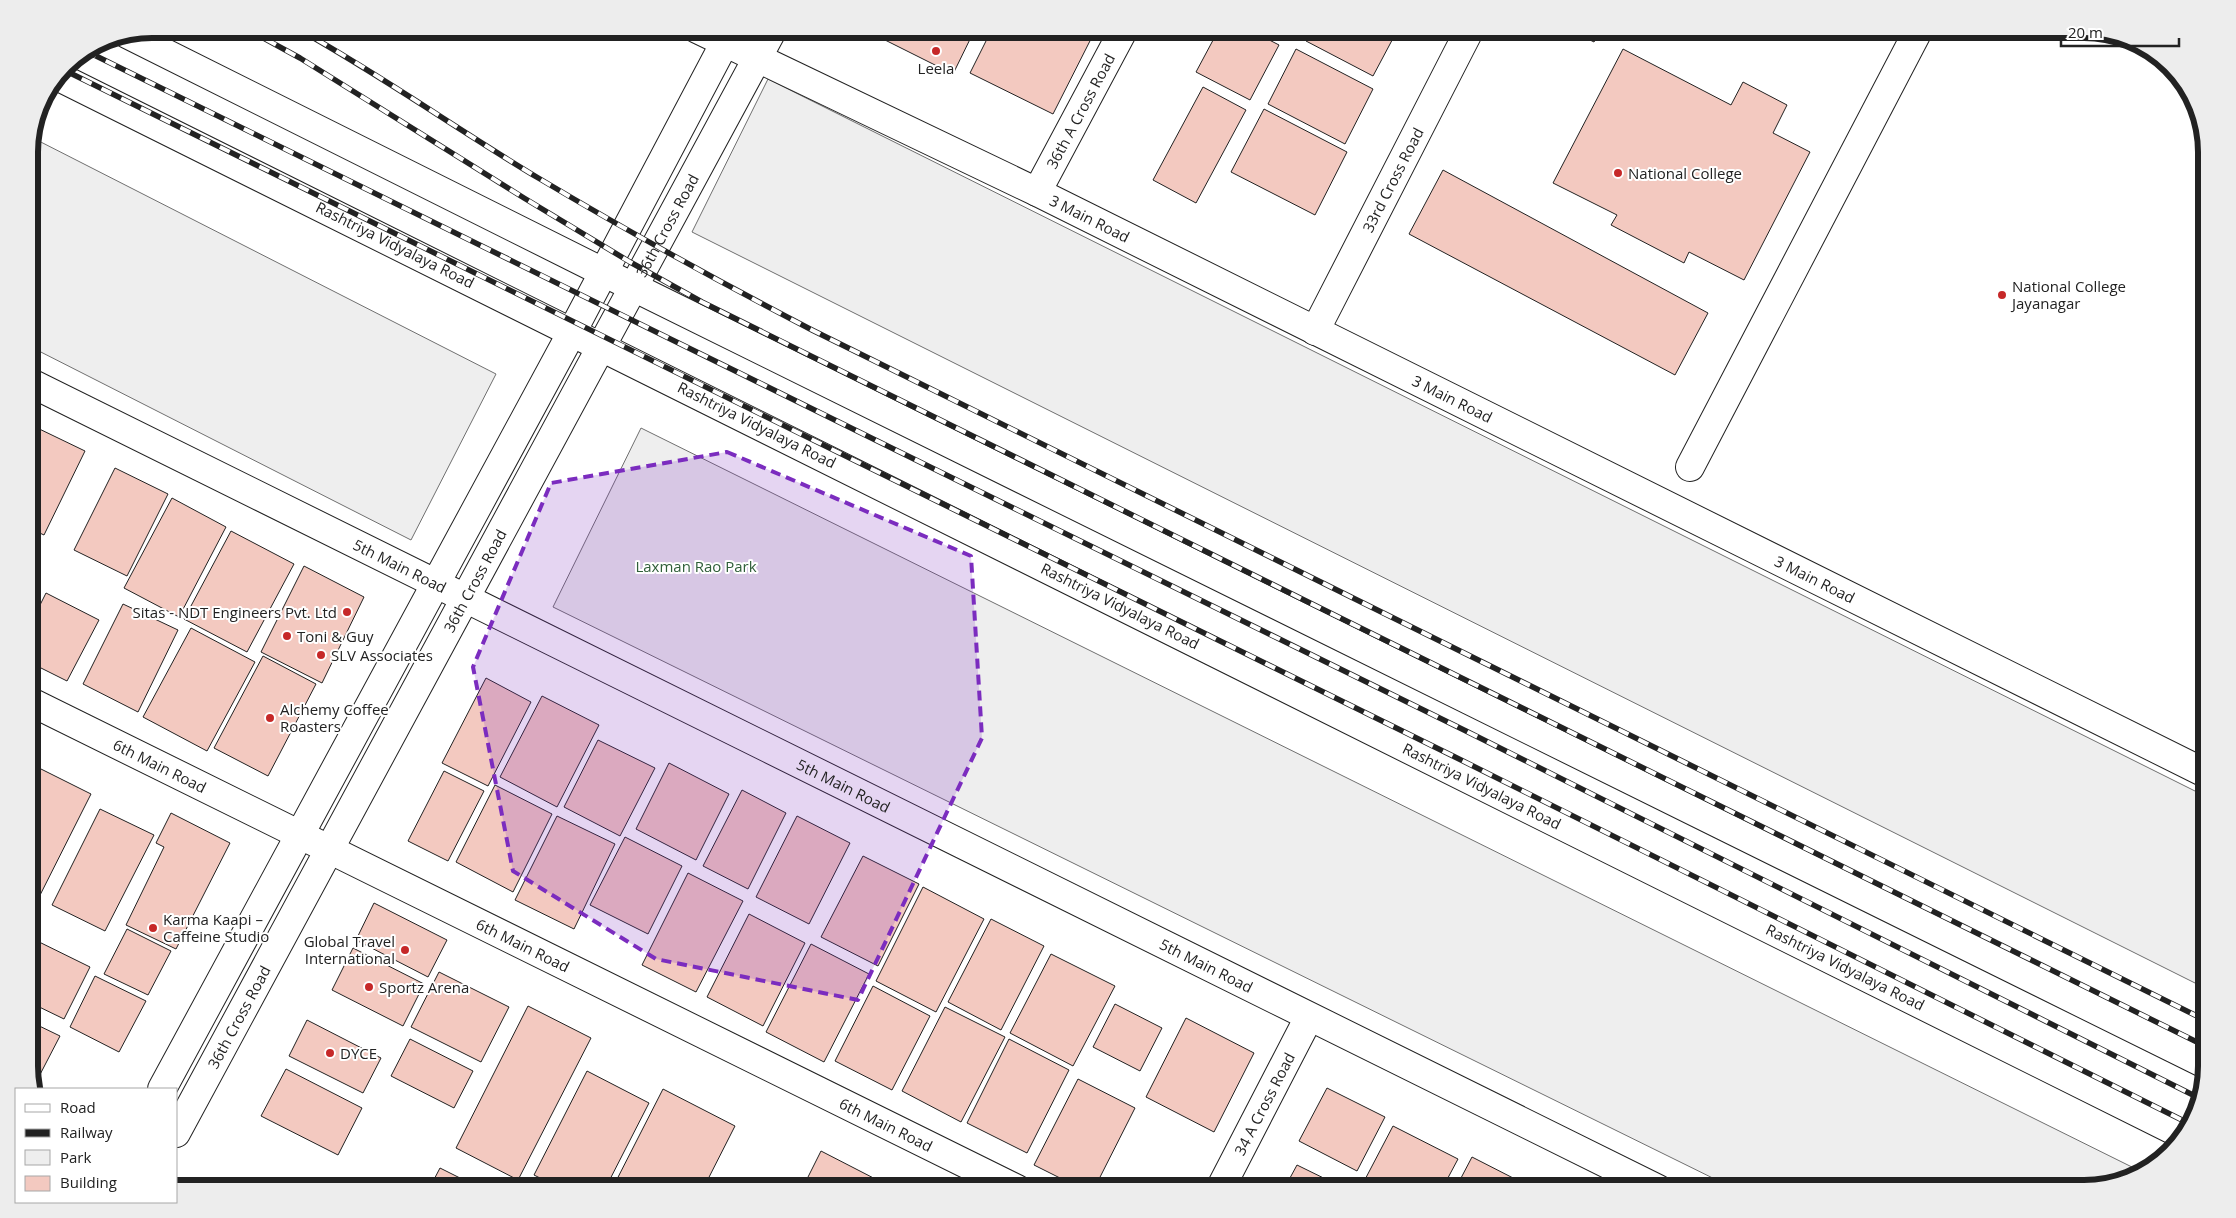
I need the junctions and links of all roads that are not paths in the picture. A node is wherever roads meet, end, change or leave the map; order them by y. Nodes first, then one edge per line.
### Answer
1 (136, 38) edge
2 (727, 38) edge
3 (731, 38) edge
4 (768, 38) edge
5 (1119, 38) edge
6 (1465, 38) edge
7 (1915, 38) edge
8 (758, 58) junction
9 (64, 79) edge
10 (1037, 192) junction
11 (603, 272) junction
12 (634, 288) junction
13 (572, 332) junction
14 (1315, 332) junction
15 (602, 346) junction
16 (38, 386) edge
17 (1690, 467) dead end
18 (436, 584) junction
19 (466, 598) junction
20 (38, 705) edge
21 (2198, 770) edge
22 (300, 835) junction
23 (329, 850) junction
24 (1309, 1017) junction
25 (2198, 1061) edge
26 (163, 1088) edge
27 (178, 1129) edge
28 (2178, 1132) edge
29 (999, 1180) edge
30 (1225, 1180) edge
31 (1640, 1180) edge

1 - 11 main road
2 - 11 main road
3 - 8 main road, 3 Main Road
4 - 8 main road, 36th Cross Road
5 - 10 main road, 36th A Cross Road
6 - 14 main road, 33rd Cross Road
7 - 17 main road
8 - 10 main road, 3 Main Road
8 - 12 main road, 36th Cross Road
9 - 13 main road, Rashtriya Vidyalaya Road
10 - 14 main road, 3 Main Road
11 - 12 main road
11 - 13 main road
12 - 15 main road, 36th Cross Road
12 - 25 main road
13 - 15 main road, Rashtriya Vidyalaya Road
13 - 18 main road
14 - 21 main road, 3 Main Road
15 - 19 main road, 36th Cross Road
15 - 28 main road, Rashtriya Vidyalaya Road
16 - 18 main road, 5th Main Road
18 - 19 main road, 5th Main Road
18 - 22 main road
19 - 23 main road, 36th Cross Road
19 - 24 main road, 5th Main Road
20 - 22 main road, 6th Main Road
22 - 23 main road, 6th Main Road
22 - 26 main road
23 - 27 main road, 36th Cross Road
23 - 29 main road, 6th Main Road
24 - 30 main road, 34 A Cross Road
24 - 31 main road, 5th Main Road

